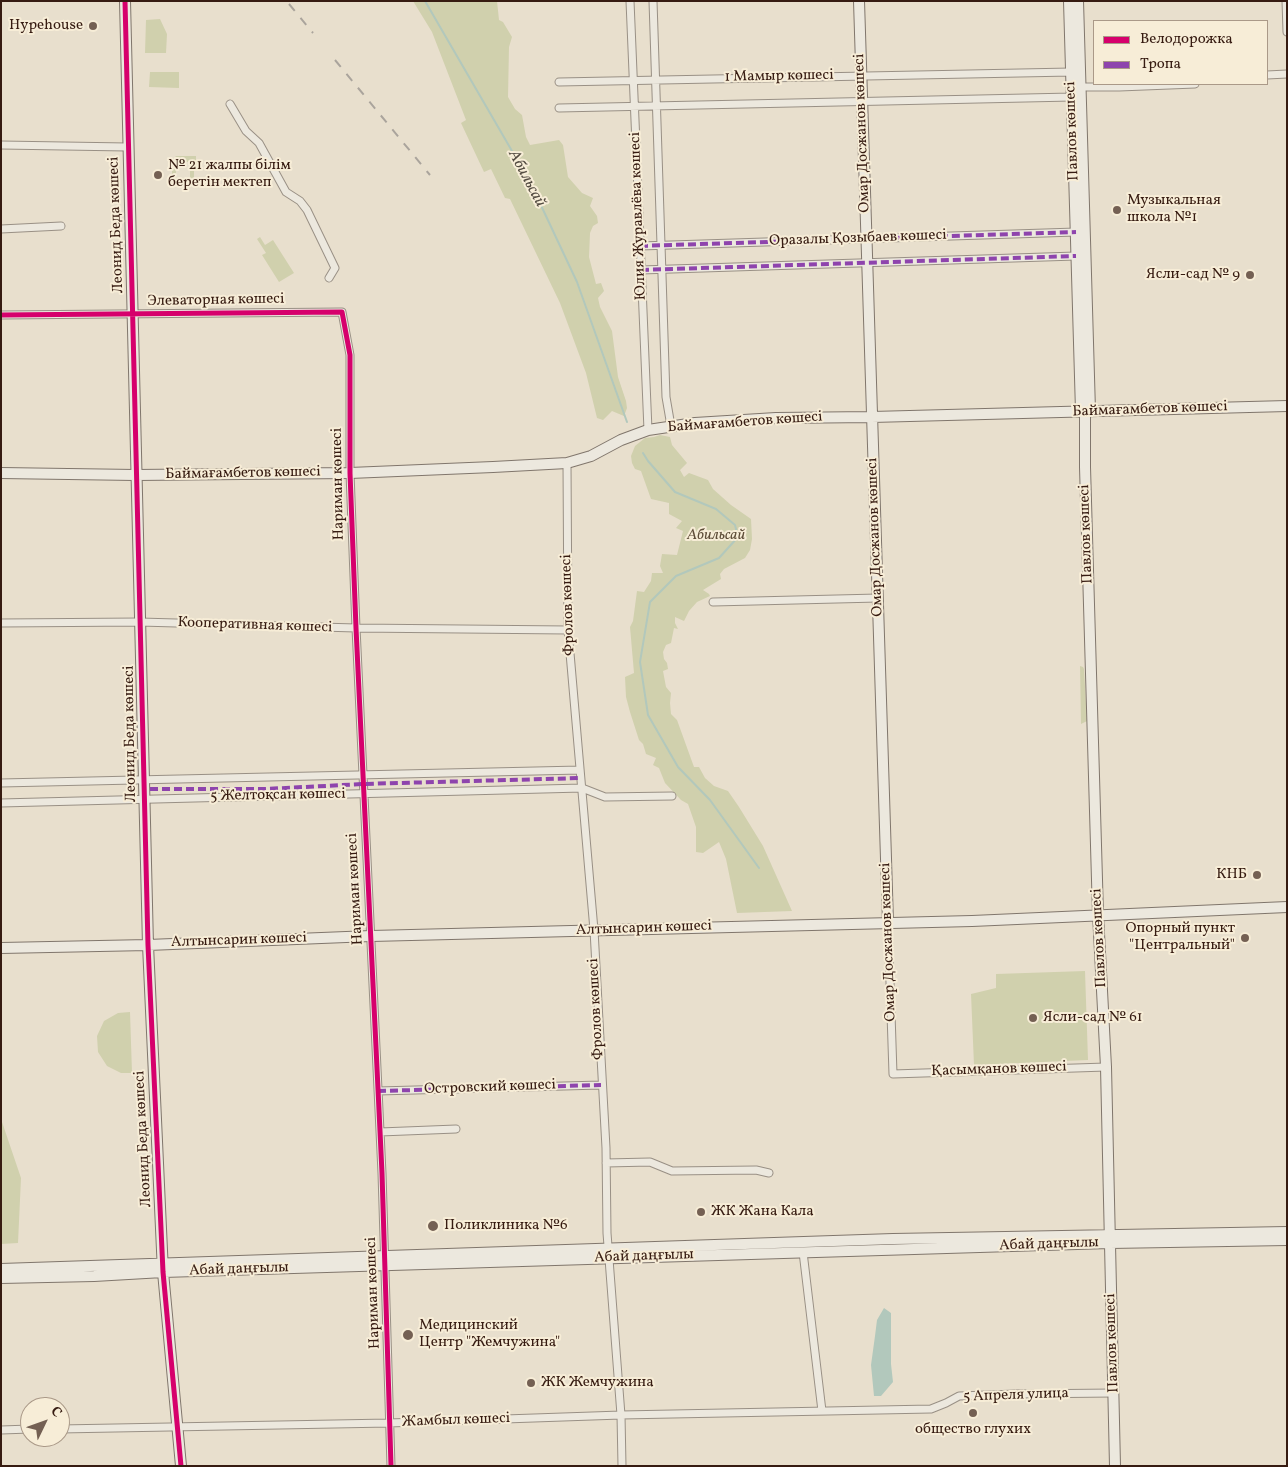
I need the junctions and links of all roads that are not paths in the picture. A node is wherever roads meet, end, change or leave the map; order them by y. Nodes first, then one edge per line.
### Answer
1 (124, 1) edge
2 (630, 1) edge
3 (653, 1) edge
4 (859, 1) edge
5 (1069, 1) edge
6 (1078, 1) edge
7 (1286, 1) edge
8 (1287, 32) edge
9 (1071, 72) junction
10 (1287, 74) edge
11 (861, 75) junction
12 (1268, 75) edge
13 (633, 80) junction
14 (656, 80) junction
15 (559, 82) dead end
16 (1170, 85) edge
17 (1081, 86) junction
18 (1072, 96) junction
19 (862, 101) junction
20 (230, 104) dead end
21 (634, 106) junction
22 (657, 106) junction
23 (559, 108) dead end
24 (1, 145) edge
25 (127, 147) junction
26 (61, 226) dead end
27 (1, 229) edge
28 (1076, 232) junction
29 (867, 239) junction
30 (661, 245) junction
31 (640, 246) junction
32 (1076, 256) junction
33 (867, 263) junction
34 (662, 269) junction
35 (641, 270) junction
36 (329, 278) dead end
37 (342, 312) joint
38 (132, 314) junction
39 (1, 315) edge
40 (1287, 406) edge
41 (1085, 411) junction
42 (872, 417) junction
43 (671, 426) junction
44 (648, 430) junction
45 (567, 463) junction
46 (1, 473) edge
47 (350, 473) junction
48 (135, 475) junction
49 (878, 598) junction
50 (713, 602) dead end
51 (140, 622) junction
52 (1, 624) edge
53 (356, 628) junction
54 (568, 630) junction
55 (580, 770) junction
56 (363, 775) junction
57 (144, 780) junction
58 (1, 783) edge
59 (582, 788) junction
60 (364, 794) junction
61 (672, 796) dead end
62 (145, 800) junction
63 (1, 803) edge
64 (1287, 907) edge
65 (1098, 914) junction
66 (888, 922) junction
67 (594, 930) junction
68 (370, 936) junction
69 (148, 945) junction
70 (1, 948) edge
71 (1106, 1067) junction
72 (893, 1074) joint
73 (601, 1085) junction
74 (378, 1091) junction
75 (456, 1129) dead end
76 (380, 1132) junction
77 (606, 1163) junction
78 (769, 1173) dead end
79 (1287, 1232) edge
80 (1110, 1238) junction
81 (1287, 1240) edge
82 (803, 1252) junction
83 (609, 1254) junction
84 (386, 1261) junction
85 (163, 1268) junction
86 (1, 1269) edge
87 (1, 1278) edge
88 (1114, 1393) junction
89 (856, 1410) joint
90 (822, 1411) junction
91 (621, 1415) junction
92 (389, 1423) junction
93 (177, 1426) junction
94 (70, 1428) edge
95 (20, 1429) edge
96 (1, 1430) edge
97 (181, 1466) edge
98 (391, 1466) edge
99 (622, 1466) edge
100 (1115, 1466) edge

1 - 25 street, Леонид Беда көшесі
2 - 13 street, Юлия Журавлёва көшесі
3 - 14 street, Юлия Журавлёва көшесі
4 - 11 street, Омар Досжанов көшесі
5 - 9 street, Павлов көшесі
6 - 17 street, Павлов көшесі
7 - 8 street
9 - 11 street, 1 Мамыр көшесі
9 - 17 street
9 - 18 street, Павлов көшесі
10 - 12 street
11 - 14 street, 1 Мамыр көшесі
11 - 19 street, Омар Досжанов көшесі
13 - 14 street, 1 Мамыр көшесі
13 - 15 street, 1 Мамыр көшесі
13 - 21 street, Юлия Журавлёва көшесі
14 - 22 street, Юлия Журавлёва көшесі
16 - 17 street
17 - 18 street
17 - 41 street, Павлов көшесі
18 - 19 street, 1 Мамыр көшесі
18 - 28 street, Павлов көшесі
19 - 22 street, 1 Мамыр көшесі
19 - 29 street, Омар Досжанов көшесі
20 - 36 street
21 - 22 street, 1 Мамыр көшесі
21 - 23 street, 1 Мамыр көшесі
21 - 31 street, Юлия Журавлёва көшесі
22 - 30 street, Юлия Журавлёва көшесі
24 - 25 street
25 - 38 street, Леонид Беда көшесі
26 - 27 street
28 - 29 street, Оразалы Қозыбаев көшесі
28 - 32 street, Павлов көшесі
29 - 30 street, Оразалы Қозыбаев көшесі
29 - 33 street, Омар Досжанов көшесі
30 - 31 street, Оразалы Қозыбаев көшесі
30 - 34 street, Юлия Журавлёва көшесі
31 - 35 street, Юлия Журавлёва көшесі
32 - 33 street, Оразалы Қозыбаев көшесі
32 - 41 street, Павлов көшесі
33 - 34 street, Оразалы Қозыбаев көшесі
33 - 42 street, Омар Досжанов көшесі
34 - 35 street, Оразалы Қозыбаев көшесі
34 - 43 street, Юлия Журавлёва көшесі
35 - 44 street, Юлия Журавлёва көшесі
37 - 38 street, Элеваторная көшесі
37 - 47 street, Нариман көшесі
38 - 39 street, Элеваторная көшесі
38 - 48 street, Леонид Беда көшесі
40 - 41 street, Баймағамбетов көшесі
41 - 42 street, Баймағамбетов көшесі
41 - 65 street, Павлов көшесі
42 - 43 street, Баймағамбетов көшесі
42 - 49 street, Омар Досжанов көшесі
43 - 44 street, Баймағамбетов көшесі
44 - 45 street, Баймағамбетов көшесі
45 - 47 street, Баймағамбетов көшесі
45 - 54 street, Фролов көшесі
46 - 48 street, Баймағамбетов көшесі
47 - 48 street, Баймағамбетов көшесі
47 - 53 street, Нариман көшесі
48 - 51 street, Леонид Беда көшесі
49 - 50 street
49 - 66 street, Омар Досжанов көшесі
51 - 52 street, Кооперативная көшесі
51 - 53 street, Кооперативная көшесі
51 - 57 street, Леонид Беда көшесі
53 - 54 street, Кооперативная көшесі
53 - 56 street, Нариман көшесі
54 - 55 street, Фролов көшесі
55 - 56 street, 5 Желтоқсан көшесі
55 - 59 street, Фролов көшесі
56 - 57 street, 5 Желтоқсан көшесі
56 - 60 street, Нариман көшесі
57 - 58 street, 5 Желтоқсан көшесі
57 - 62 street, Леонид Беда көшесі
59 - 60 street, 5 Желтоқсан көшесі
59 - 61 street, 5 Желтоқсан көшесі
59 - 67 street, Фролов көшесі
60 - 62 street, 5 Желтоқсан көшесі
60 - 68 street, Нариман көшесі
62 - 63 street, 5 Желтоқсан көшесі
62 - 69 street, Леонид Беда көшесі
64 - 65 street, Алтынсарин көшесі
65 - 66 street, Алтынсарин көшесі
65 - 71 street, Павлов көшесі
66 - 67 street, Алтынсарин көшесі
66 - 72 street, Омар Досжанов көшесі
67 - 68 street, Алтынсарин көшесі
67 - 73 street, Фролов көшесі
68 - 69 street, Алтынсарин көшесі
68 - 74 street, Нариман көшесі
69 - 70 street, Алтынсарин көшесі
69 - 85 street, Леонид Беда көшесі
71 - 72 street, Қасымқанов көшесі
71 - 80 street, Павлов көшесі
73 - 74 street, Островский көшесі
73 - 77 street, Фролов көшесі
74 - 76 street, Нариман көшесі
75 - 76 street
76 - 84 street, Нариман көшесі
77 - 78 street
77 - 83 street, Фролов көшесі
79 - 80 street, Абай даңғылы
80 - 81 street, Абай даңғылы
80 - 82 street, Абай даңғылы
80 - 83 street, Абай даңғылы
80 - 88 street, Павлов көшесі
82 - 83 street, Абай даңғылы
82 - 90 street
83 - 84 street, Абай даңғылы
83 - 91 street, Фролов көшесі
84 - 85 street, Абай даңғылы
84 - 92 street, Нариман көшесі
85 - 86 street, Абай даңғылы
85 - 87 street, Абай даңғылы
85 - 93 street, Леонид Беда көшесі
88 - 89 street, 5 Апреля улица
88 - 100 street, Павлов көшесі
89 - 90 street, Жамбыл көшесі
90 - 91 street, Жамбыл көшесі
91 - 92 street, Жамбыл көшесі
91 - 99 street, Фролов көшесі
92 - 93 street, Жамбыл көшесі
92 - 98 street, Нариман көшесі
93 - 94 street, Жамбыл көшесі
93 - 97 street, Леонид Беда көшесі
95 - 96 street

